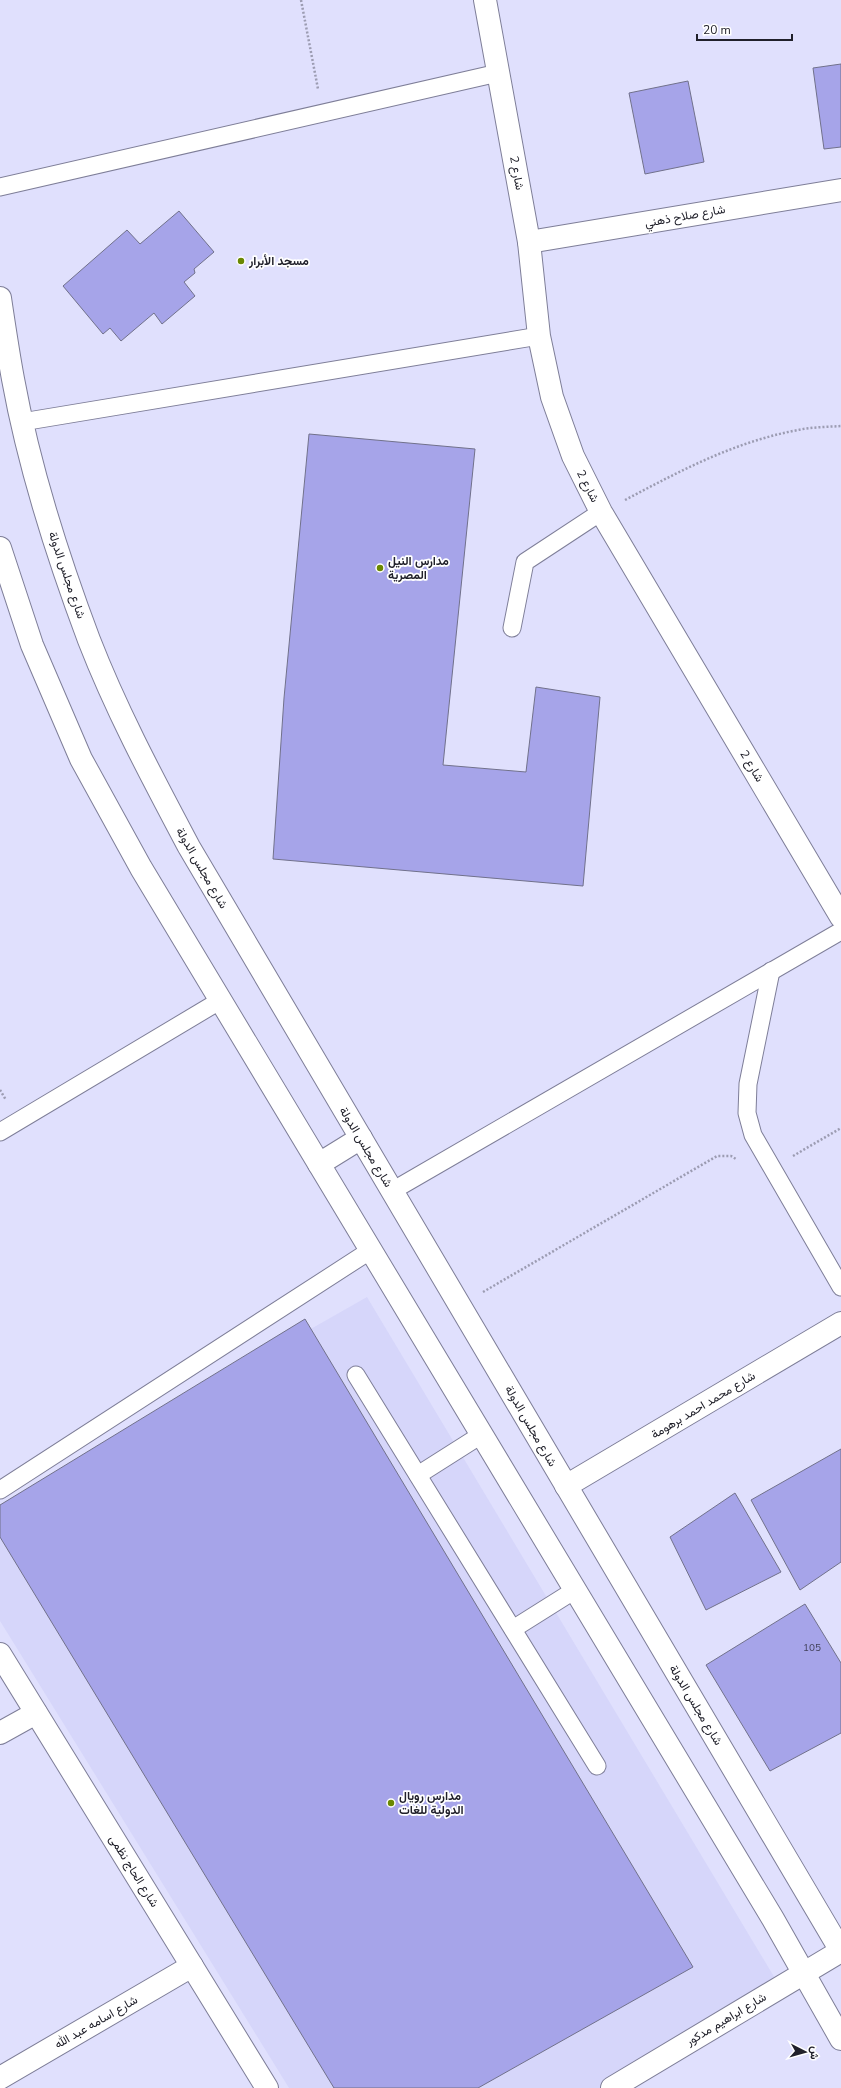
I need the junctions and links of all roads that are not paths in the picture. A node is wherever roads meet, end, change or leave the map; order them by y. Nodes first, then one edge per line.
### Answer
1 (485, 0) edge
2 (498, 73) junction
3 (0, 187) edge
4 (841, 190) edge
5 (529, 242) junction
6 (0, 298) edge
7 (2, 324) edge
8 (540, 336) junction
9 (6, 382) edge
10 (22, 422) junction
11 (601, 512) junction
12 (0, 548) edge
13 (512, 628) dead end
14 (841, 917) edge
15 (841, 931) edge
16 (771, 971) junction
17 (221, 1000) junction
18 (0, 1132) edge
19 (361, 1138) junction
20 (319, 1164) junction
21 (392, 1191) junction
22 (371, 1250) junction
23 (841, 1287) edge
24 (841, 1323) edge
25 (356, 1375) dead end
26 (481, 1435) junction
27 (418, 1475) junction
28 (566, 1486) junction
29 (0, 1490) edge
30 (575, 1590) junction
31 (513, 1629) junction
32 (0, 1654) edge
33 (36, 1712) junction
34 (0, 1734) edge
35 (597, 1766) dead end
36 (841, 1951) edge
37 (192, 1966) junction
38 (805, 1972) junction
39 (841, 2039) edge
40 (0, 2078) edge
41 (267, 2088) edge
42 (612, 2088) edge

1 - 2 street, شارع 2
2 - 3 lane
2 - 5 street, شارع 2
4 - 5 street, شارع صلاح ذهني
5 - 8 street, شارع 2
6 - 7 street, شارع مجلس الدولة
7 - 9 street, شارع مجلس الدولة
8 - 10 lane
8 - 11 street, شارع 2
9 - 10 street, شارع مجلس الدولة
10 - 19 street, شارع مجلس الدولة
11 - 13 lane
11 - 14 street, شارع 2
12 - 17 street
15 - 16 lane
16 - 21 lane
16 - 23 lane
17 - 18 lane
17 - 20 street
19 - 20 street
19 - 21 street, شارع مجلس الدولة
20 - 22 street
21 - 28 street, شارع مجلس الدولة
22 - 26 street
22 - 29 lane
24 - 28 street, شارع محمد احمد برهومة
25 - 27 lane
26 - 27 lane
26 - 30 street
27 - 31 lane
28 - 36 street, شارع مجلس الدولة
30 - 31 lane
30 - 38 street
31 - 35 lane
32 - 33 street, شارع الحاج نظمى
33 - 34 street
33 - 37 street, شارع الحاج نظمى
36 - 38 street, شارع ابراهيم مدكور
37 - 40 street, شارع اسامه عبد الله
37 - 41 street, شارع الحاج نظمى
38 - 39 street
38 - 42 street, شارع ابراهيم مدكور

